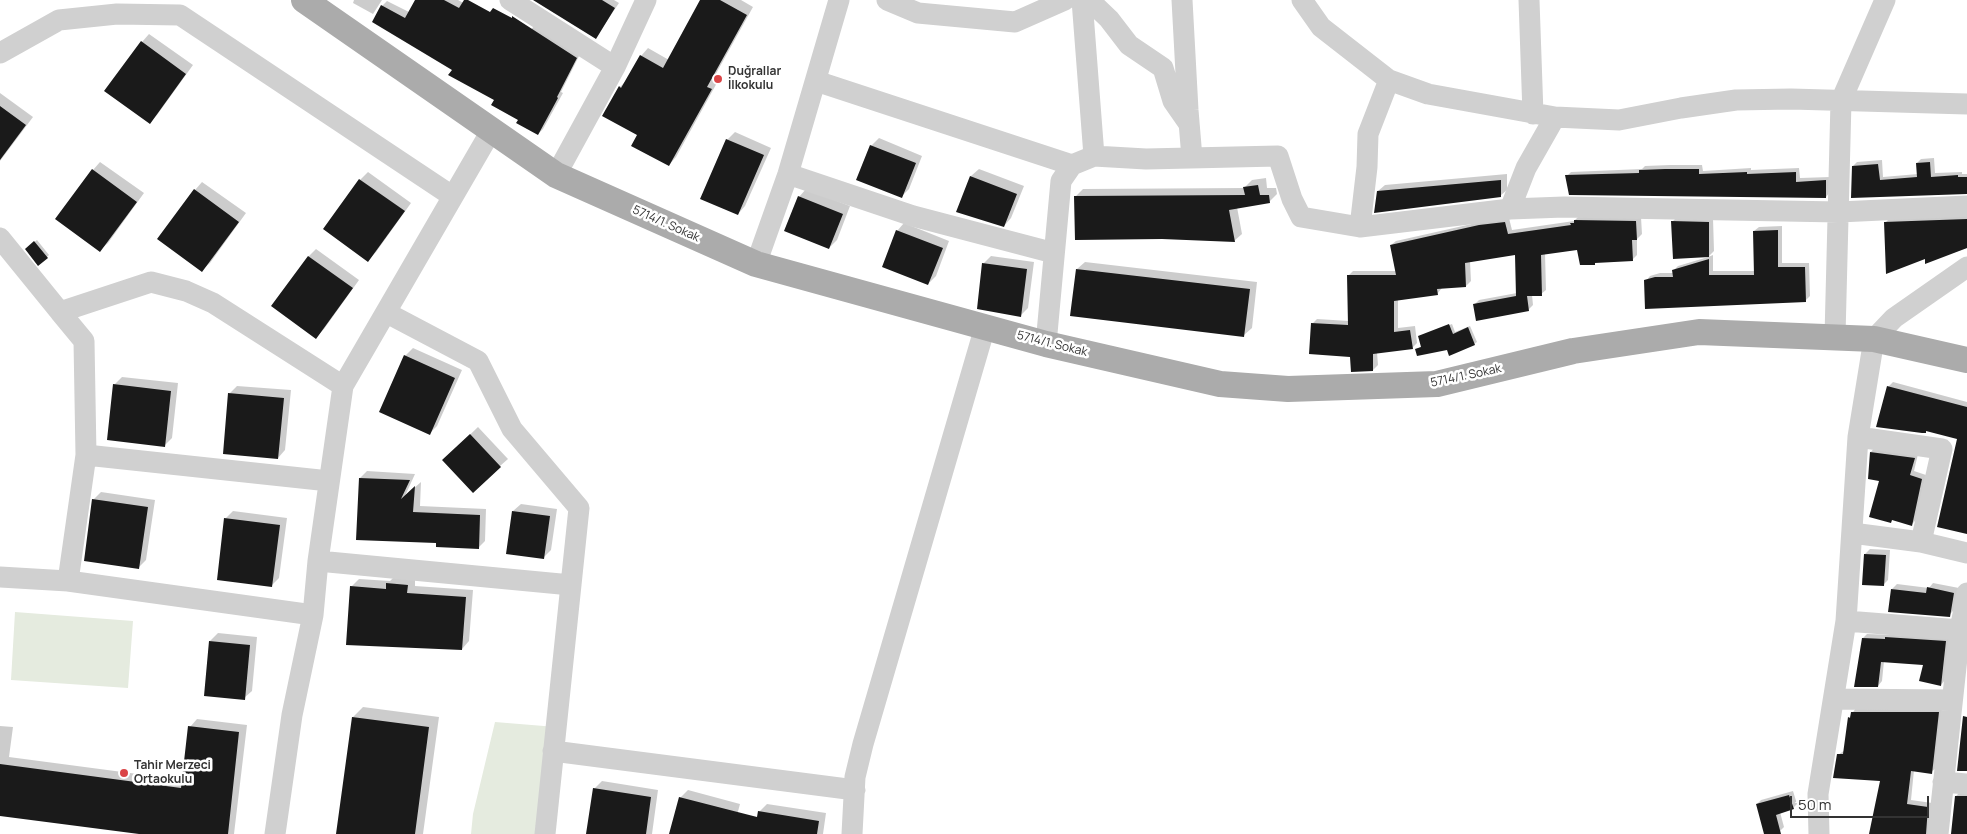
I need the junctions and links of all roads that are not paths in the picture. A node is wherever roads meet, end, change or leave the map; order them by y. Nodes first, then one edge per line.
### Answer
1 (304, 0) edge
2 (510, 0) edge
3 (646, 0) edge
4 (839, 0) edge
5 (887, 0) edge
6 (1065, 0) edge
7 (1082, 0) edge
8 (1089, 0) edge
9 (1182, 0) edge
10 (1302, 0) edge
11 (1529, 0) edge
12 (1885, 0) edge
13 (0, 53) edge
14 (615, 67) junction
15 (1389, 80) junction
16 (816, 81) junction
17 (1841, 101) junction
18 (1967, 104) edge
19 (1533, 114) junction
20 (1555, 117) junction
21 (1189, 124) junction
22 (491, 131) junction
23 (1094, 156) junction
24 (1192, 158) junction
25 (1072, 165) junction
26 (788, 174) junction
27 (556, 176) junction
28 (452, 196) junction
29 (1967, 206) edge
30 (1510, 209) junction
31 (1839, 212) junction
32 (1360, 227) junction
33 (0, 238) edge
34 (1054, 253) junction
35 (756, 264) junction
36 (1966, 269) edge
37 (60, 312) junction
38 (387, 313) junction
39 (985, 327) junction
40 (1835, 336) junction
41 (1874, 338) junction
42 (1046, 344) junction
43 (1967, 360) edge
44 (343, 386) junction
45 (1858, 437) junction
46 (86, 455) junction
47 (329, 481) junction
48 (1852, 533) junction
49 (1921, 542) junction
50 (1967, 553) edge
51 (318, 561) junction
52 (0, 577) edge
53 (68, 581) junction
54 (570, 585) junction
55 (1967, 593) edge
56 (313, 615) junction
57 (1846, 621) junction
58 (1960, 630) junction
59 (1834, 699) junction
60 (1952, 700) junction
61 (553, 751) junction
62 (1943, 782) junction
63 (1967, 784) edge
64 (855, 790) junction
65 (275, 834) edge
66 (544, 834) edge
67 (852, 834) edge
68 (1819, 834) edge
69 (1938, 834) edge

1 - 22 main road, 5714/1. Sokak
2 - 14 street
3 - 14 street
4 - 16 street
5 - 6 street
7 - 23 street
8 - 21 street
9 - 21 street
10 - 15 street
11 - 19 street
12 - 17 street
13 - 28 street
14 - 27 street
15 - 19 street
15 - 32 street
16 - 25 street
16 - 26 street
17 - 18 street
17 - 20 street
17 - 31 street
19 - 20 street
20 - 30 street
21 - 24 street
22 - 27 main road, 5714/1. Sokak
22 - 28 street
23 - 24 street
23 - 25 street
24 - 32 street
25 - 34 street
26 - 34 street
26 - 35 street
27 - 35 main road, 5714/1. Sokak
28 - 38 street
29 - 31 street
30 - 31 street
30 - 32 street
31 - 40 street
33 - 37 street
34 - 42 street
35 - 39 main road, 5714/1. Sokak
36 - 41 street
37 - 44 street
37 - 46 street
38 - 44 street
38 - 54 street
39 - 42 main road, 5714/1. Sokak
39 - 64 street
40 - 41 main road, 5714/1. Sokak
40 - 42 main road, 5714/1. Sokak
41 - 43 main road, 5714/1. Sokak
41 - 45 street
44 - 47 street
45 - 48 street
45 - 49 street
46 - 47 street
46 - 53 street
47 - 51 street
48 - 49 street
48 - 57 street
49 - 50 street
51 - 54 street
51 - 56 street
52 - 53 street
53 - 56 street
54 - 61 street
55 - 58 street
56 - 65 street
57 - 58 street
57 - 59 street
58 - 60 street
59 - 60 street
59 - 68 street
60 - 62 street
61 - 64 street
61 - 66 street
62 - 63 street
62 - 69 street
64 - 67 street

